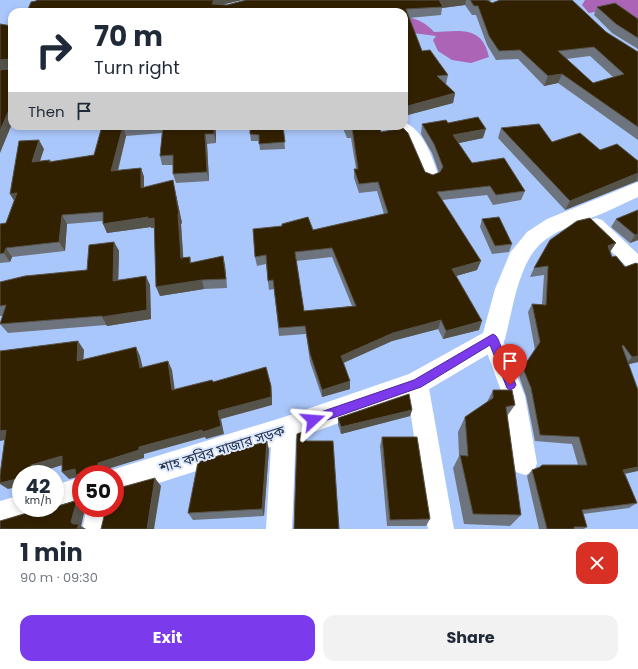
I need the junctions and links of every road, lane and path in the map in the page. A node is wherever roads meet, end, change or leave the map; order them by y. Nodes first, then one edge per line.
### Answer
1 (405, 130) edge
2 (431, 177) edge
3 (638, 189) edge
4 (584, 213) junction
5 (638, 266) edge
6 (493, 339) junction
7 (417, 383) junction
8 (284, 430) junction
9 (525, 463) dead end
10 (124, 479) edge
11 (12, 512) edge
12 (0, 516) edge
13 (98, 517) edge
14 (95, 529) edge
15 (279, 529) edge
16 (441, 529) edge

1 - 2 street
3 - 4 main road
4 - 5 street
4 - 6 main road
6 - 7 main road, শাহ কবির মাজার সড়ক
6 - 9 street
7 - 8 main road, শাহ কবির মাজার সড়ক
7 - 16 street
8 - 10 main road, শাহ কবির মাজার সড়ক
8 - 15 street
11 - 12 main road
13 - 14 street

